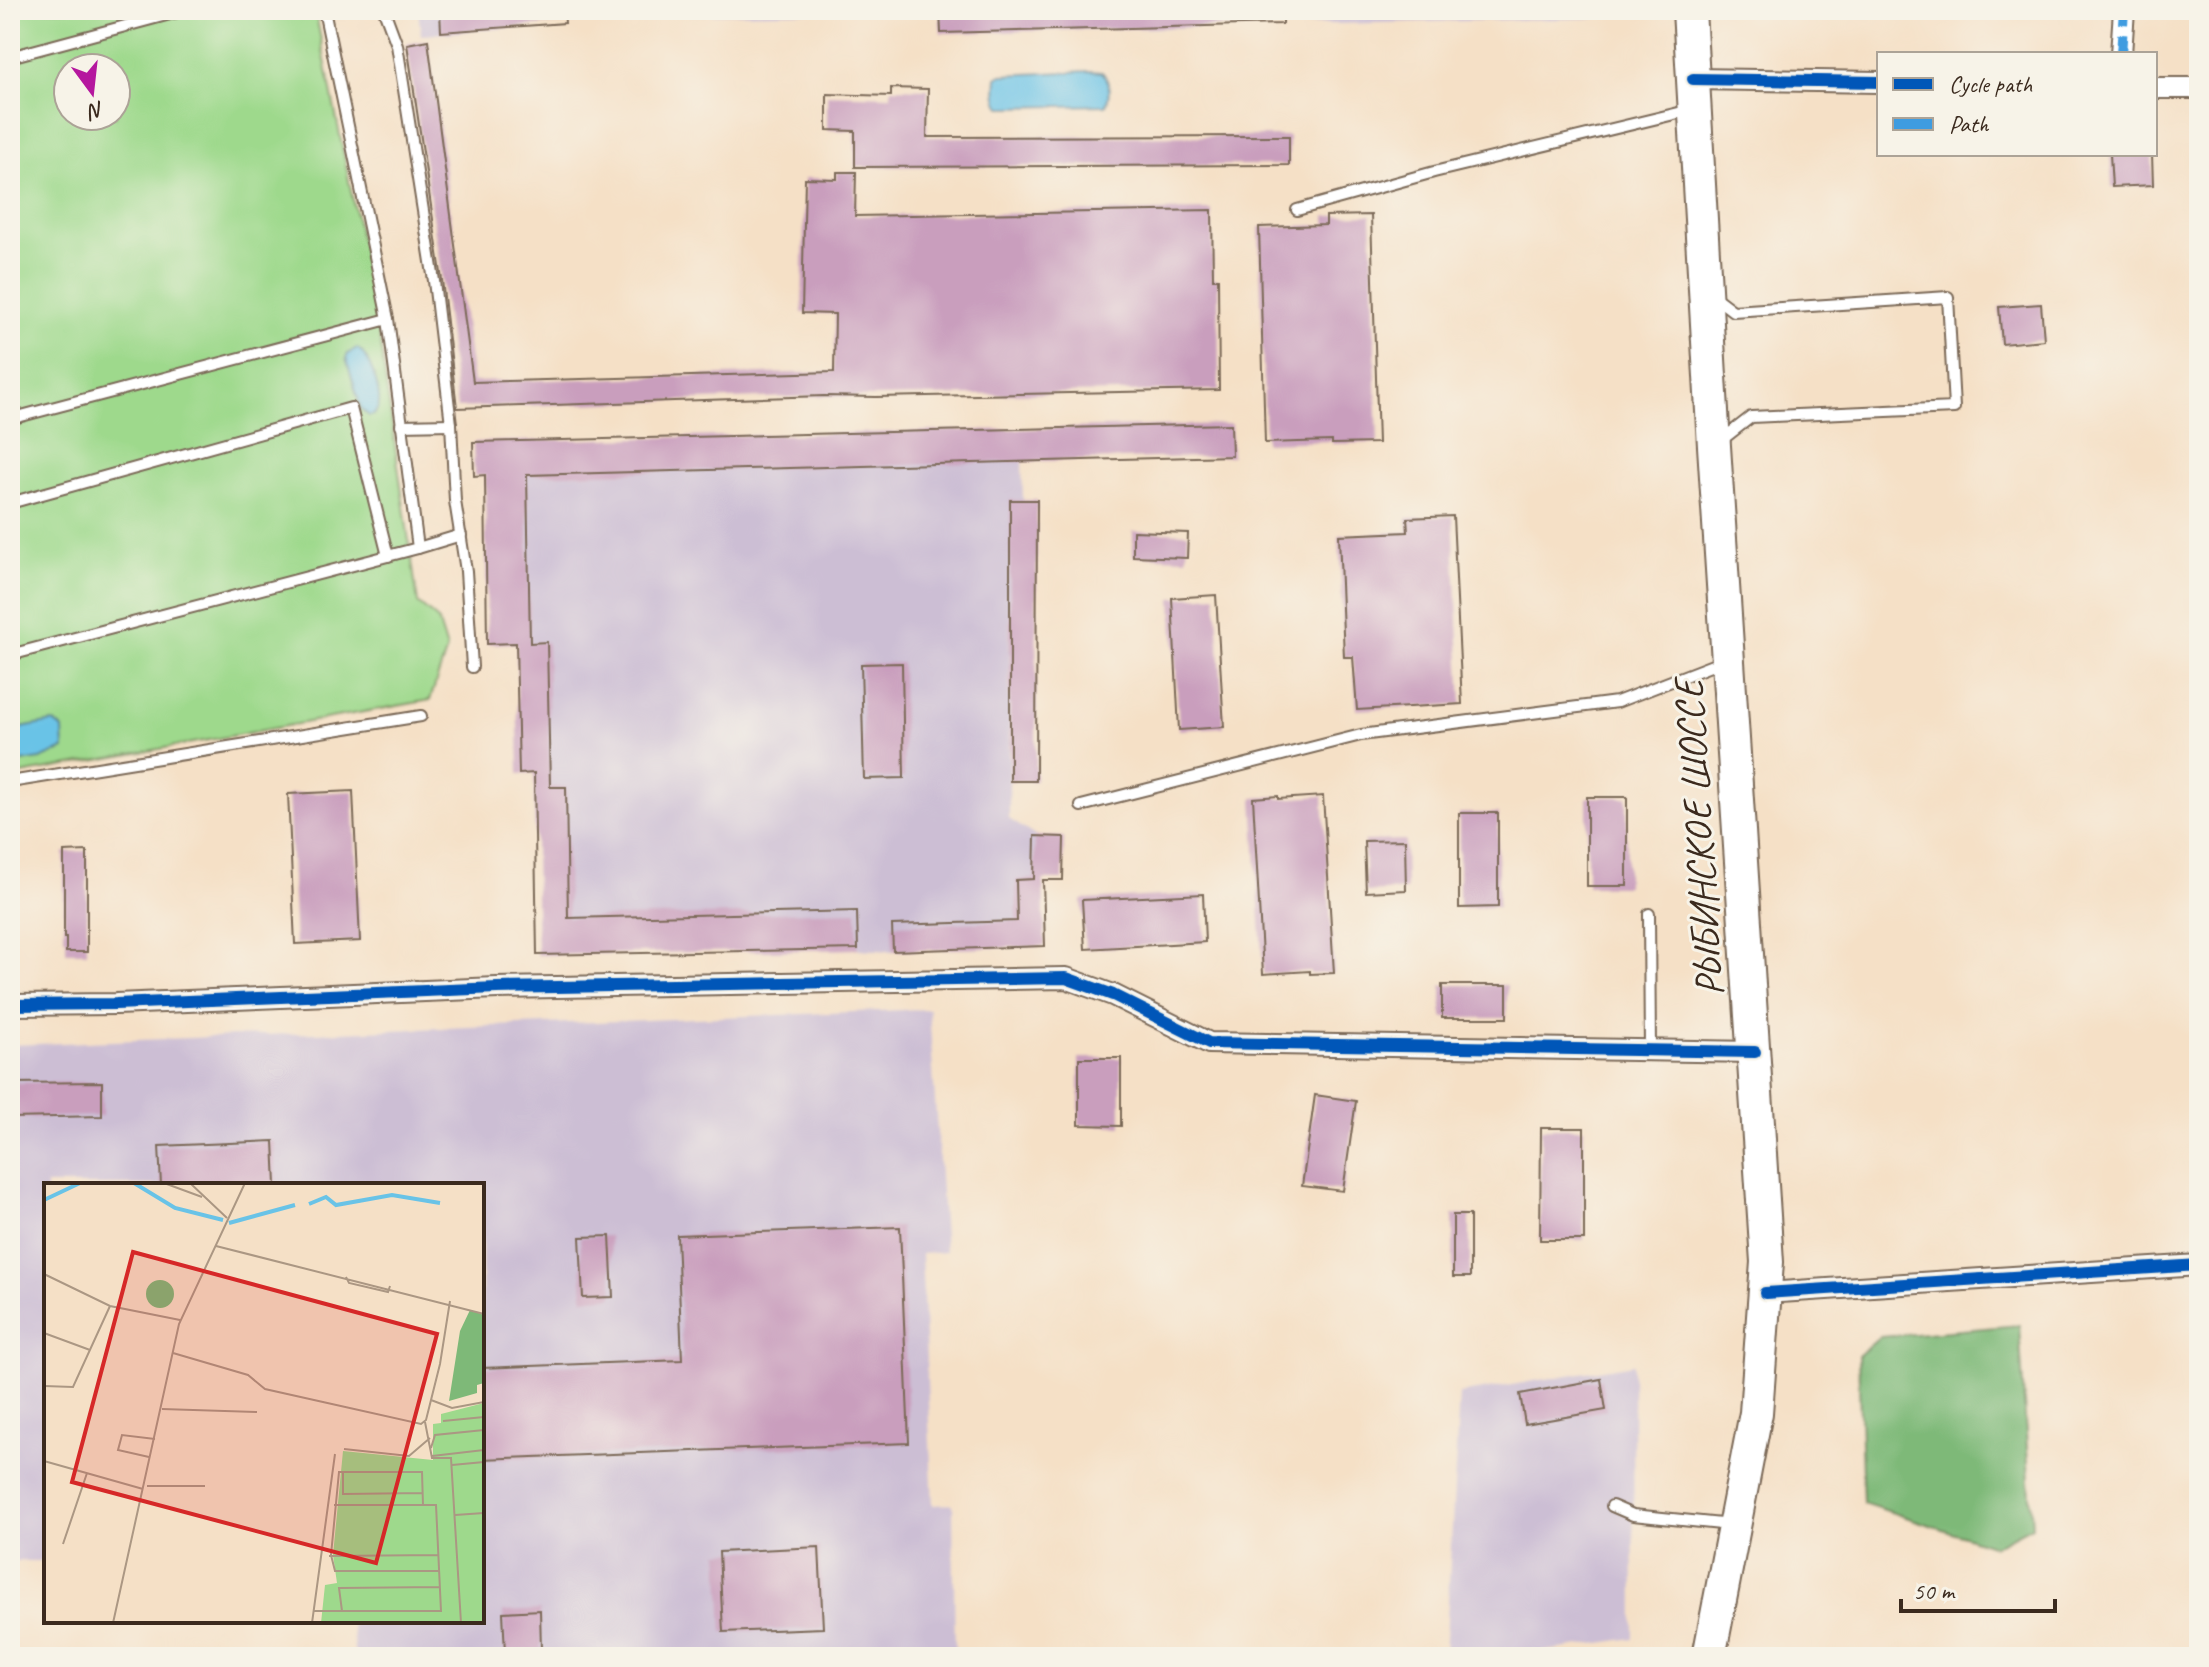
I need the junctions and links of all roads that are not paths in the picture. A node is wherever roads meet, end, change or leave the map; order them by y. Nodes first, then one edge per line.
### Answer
1 (185, 10) edge
2 (324, 10) edge
3 (384, 10) edge
4 (1689, 10) edge
5 (2124, 10) edge
6 (2121, 52) edge
7 (10, 57) edge
8 (1877, 82) edge
9 (2157, 88) edge
10 (2199, 88) edge
11 (1693, 94) junction
12 (1297, 210) dead end
13 (1705, 290) junction
14 (388, 319) junction
15 (10, 419) edge
16 (451, 424) junction
17 (401, 425) junction
18 (1714, 446) junction
19 (10, 503) edge
20 (461, 535) junction
21 (418, 548) junction
22 (388, 556) junction
23 (10, 655) edge
24 (1728, 659) junction
25 (472, 667) dead end
26 (421, 716) dead end
27 (10, 782) edge
28 (1081, 806) dead end
29 (1649, 914) dead end
30 (10, 1005) edge
31 (1650, 1051) junction
32 (1755, 1052) junction
33 (2199, 1265) edge
34 (1765, 1293) junction
35 (1612, 1506) dead end
36 (1736, 1526) junction
37 (1709, 1657) edge

1 - 7 lane
2 - 14 lane
3 - 16 lane
4 - 11 main road, РЫБИНСКОЕ ШОССЕ
5 - 6 street
8 - 11 street
9 - 10 street
11 - 12 lane
11 - 13 main road, РЫБИНСКОЕ ШОССЕ
13 - 18 main road, РЫБИНСКОЕ ШОССЕ
13 - 18 lane
14 - 15 lane
14 - 17 lane
16 - 17 lane
16 - 20 lane
17 - 21 lane
18 - 24 main road, РЫБИНСКОЕ ШОССЕ
19 - 22 lane
20 - 21 lane
20 - 25 lane
21 - 22 lane
22 - 23 lane
24 - 28 lane
24 - 32 main road, РЫБИНСКОЕ ШОССЕ
26 - 27 lane
29 - 31 lane
30 - 31 street
31 - 32 street
32 - 34 main road, РЫБИНСКОЕ ШОССЕ
33 - 34 street
34 - 36 main road, РЫБИНСКОЕ ШОССЕ
35 - 36 lane
36 - 37 main road, РЫБИНСКОЕ ШОССЕ

